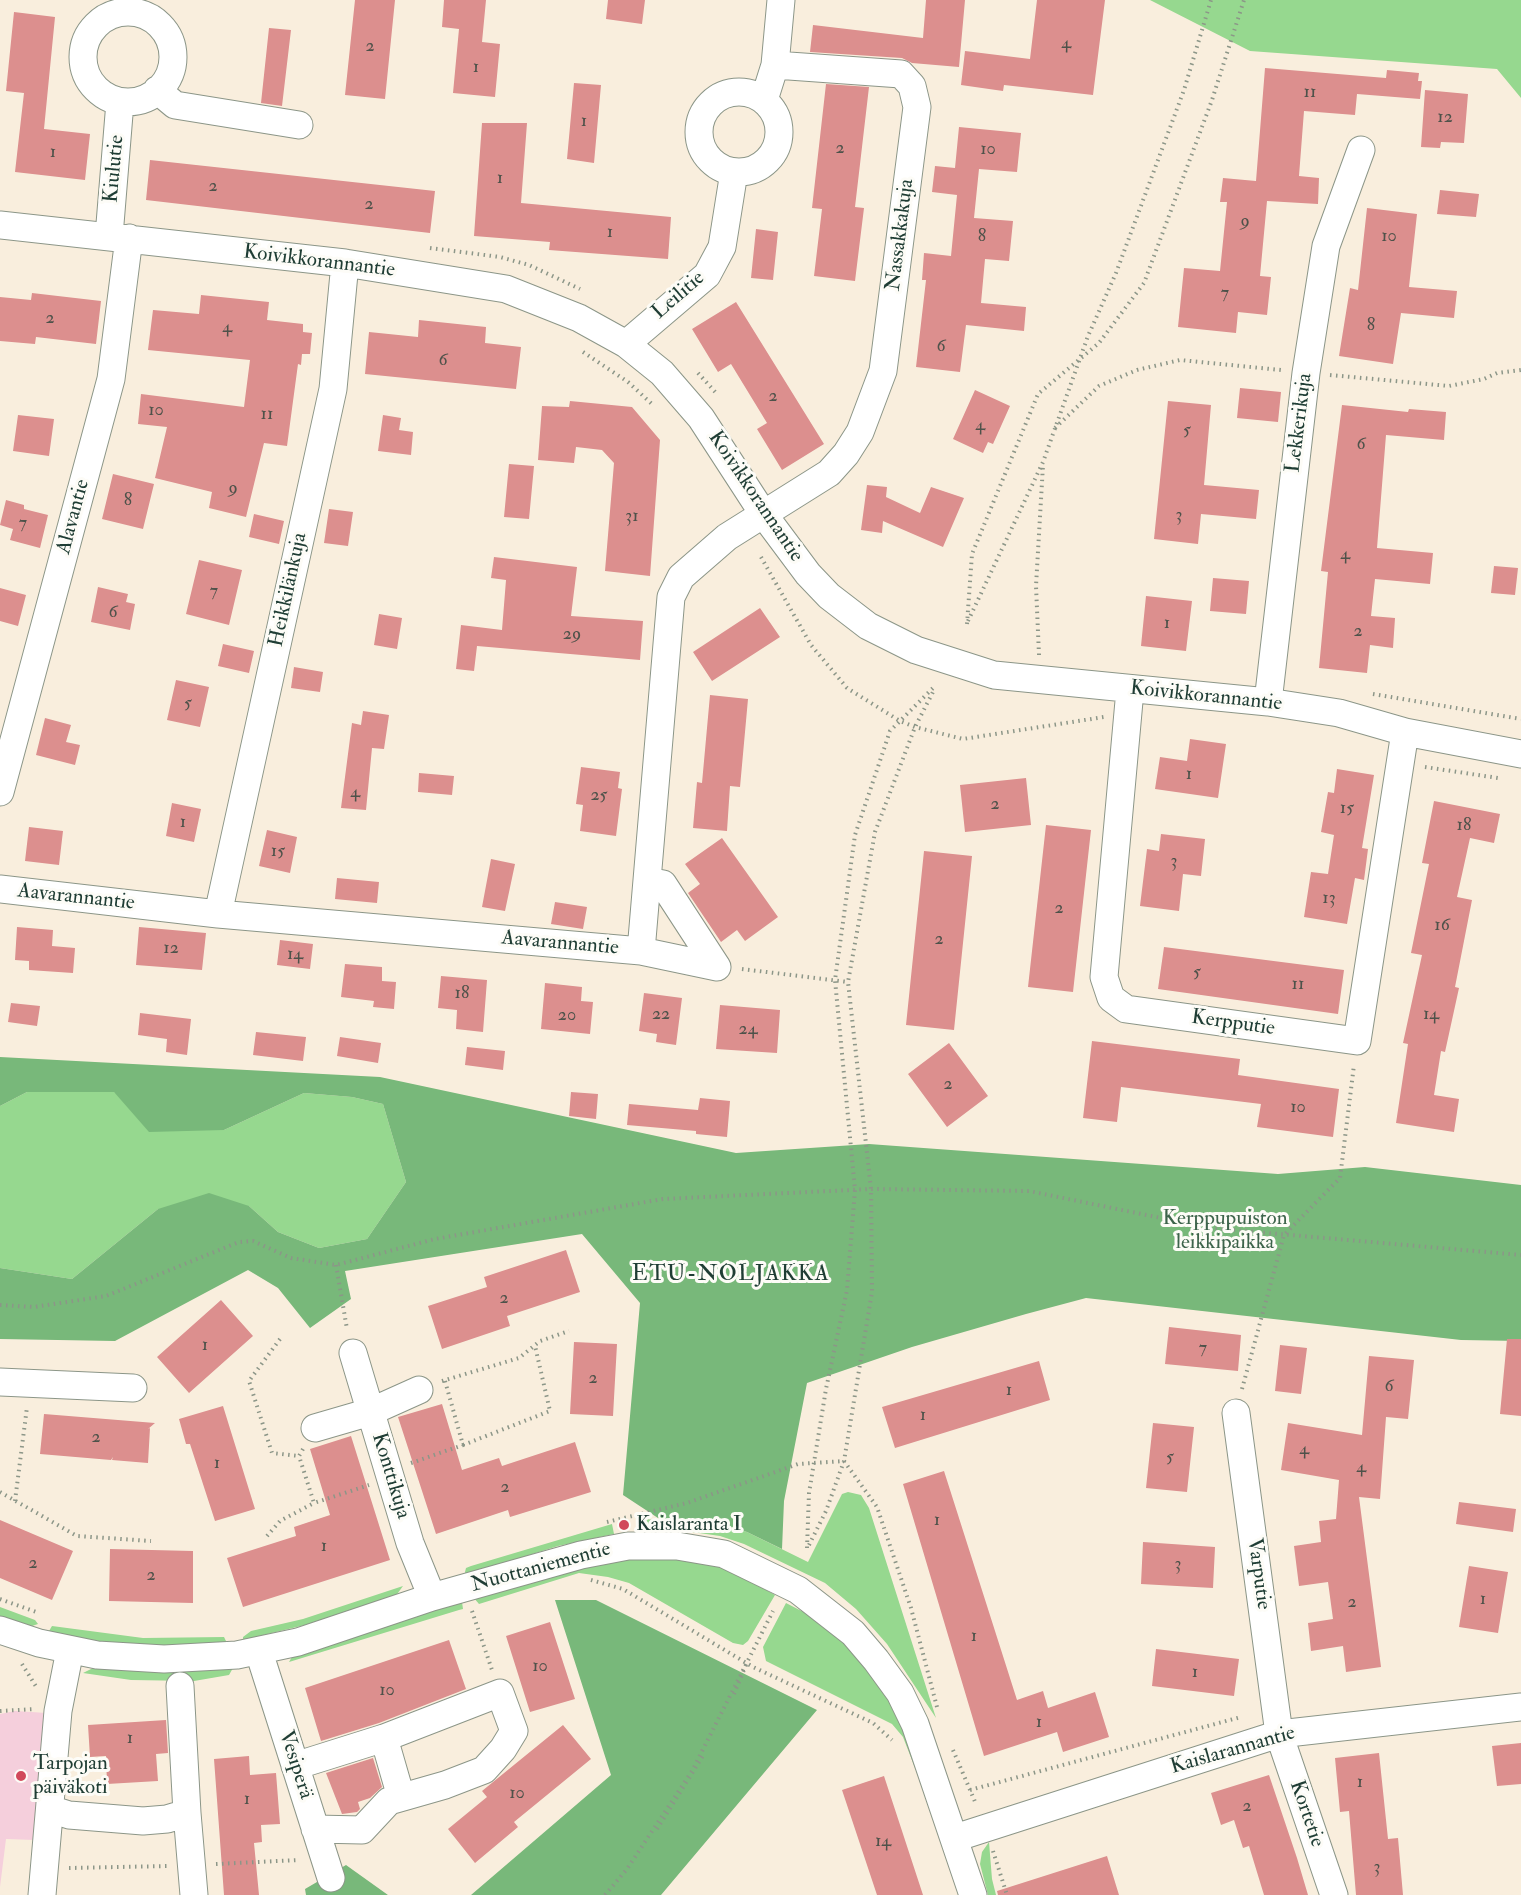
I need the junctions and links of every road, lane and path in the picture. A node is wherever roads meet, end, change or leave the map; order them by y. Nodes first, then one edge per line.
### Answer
1 (781, 0) edge
2 (1211, 0) edge
3 (1244, 0) edge
4 (132, 6) edge
5 (775, 65) junction
6 (157, 90) junction
7 (764, 100) junction
8 (120, 102) junction
9 (299, 125) dead end
10 (1361, 150) dead end
11 (734, 172) junction
12 (0, 225) edge
13 (119, 237) junction
14 (418, 247) dead end
15 (345, 263) junction
16 (588, 294) dead end
17 (626, 344) junction
18 (1079, 360) junction
19 (698, 372) dead end
20 (722, 400) dead end
21 (1043, 462) junction
22 (764, 515) junction
23 (1029, 654) dead end
24 (1130, 690) junction
25 (1268, 702) junction
26 (1405, 732) junction
27 (1521, 754) edge
28 (0, 792) edge
29 (647, 881) junction
30 (0, 889) edge
31 (218, 914) junction
32 (641, 951) junction
33 (717, 967) junction
34 (835, 980) junction
35 (848, 982) junction
36 (1357, 1041) junction
37 (871, 1189) junction
38 (855, 1190) junction
39 (1284, 1234) junction
40 (1521, 1255) edge
41 (336, 1264) junction
42 (0, 1305) edge
43 (569, 1331) dead end
44 (280, 1339) dead end
45 (535, 1346) junction
46 (353, 1353) joint
47 (445, 1380) junction
48 (0, 1382) edge
49 (31, 1383) junction
50 (132, 1388) dead end
51 (419, 1390) joint
52 (370, 1412) junction
53 (1236, 1413) joint
54 (315, 1428) joint
55 (463, 1445) junction
56 (299, 1456) junction
57 (844, 1461) junction
58 (814, 1462) junction
59 (388, 1474) junction
60 (0, 1492) edge
61 (15, 1501) junction
62 (314, 1503) junction
63 (602, 1523) dead end
64 (267, 1536) dead end
65 (151, 1541) dead end
66 (587, 1579) dead end
67 (432, 1597) junction
68 (0, 1599) edge
69 (484, 1610) dead end
70 (773, 1611) dead end
71 (38, 1614) dead end
72 (473, 1614) junction
73 (463, 1617) dead end
74 (0, 1630) edge
75 (70, 1650) junction
76 (259, 1652) junction
77 (746, 1662) junction
78 (180, 1686) dead end
79 (500, 1693) junction
80 (1521, 1707) edge
81 (0, 1711) edge
82 (58, 1711) junction
83 (939, 1712) dead end
84 (1279, 1734) junction
85 (384, 1738) junction
86 (896, 1745) dead end
87 (952, 1748) dead end
88 (295, 1766) junction
89 (401, 1797) junction
90 (50, 1809) junction
91 (187, 1813) junction
92 (986, 1828) junction
93 (315, 1829) junction
94 (955, 1838) junction
95 (191, 1865) junction
96 (327, 1868) joint
97 (44, 1882) edge
98 (194, 1895) edge
99 (607, 1895) edge
100 (973, 1895) edge
101 (1007, 1895) edge
102 (1334, 1895) edge

1 - 5 street
2 - 18 path
3 - 18 path
4 - 6 street
4 - 8 street
5 - 7 street
5 - 22 street, Nassakkakuja
6 - 8 street
6 - 9 street
7 - 11 street
7 - 11 street
8 - 13 street, Kiulutie
10 - 25 street, Lekkerikuja
11 - 17 street, Leilitie
12 - 13 street, Koivikkorannantie
13 - 15 street, Koivikkorannantie
13 - 28 street, Alavantie
14 - 16 path
15 - 17 street, Koivikkorannantie
15 - 31 street, Heikkilänkuja
17 - 22 street, Koivikkorannantie
18 - 21 path
18 - 21 path
19 - 20 path
21 - 23 path
22 - 24 street, Koivikkorannantie
22 - 29 street, Aavarannantie
24 - 25 street, Koivikkorannantie
24 - 36 street, Kerpputie
25 - 26 street, Koivikkorannantie
26 - 27 street, Koivikkorannantie
26 - 36 street
29 - 32 street, Aavarannantie
29 - 33 street
30 - 31 street, Aavarannantie
31 - 32 street, Aavarannantie
32 - 33 street
33 - 34 path
34 - 35 path
34 - 35 path
34 - 38 path
35 - 37 path
36 - 39 path
37 - 38 path
37 - 39 path
37 - 57 path
38 - 41 path
38 - 58 path
39 - 40 path
39 - 53 path
41 - 42 path
41 - 46 path
43 - 45 path
44 - 56 path
45 - 47 path
45 - 55 path
46 - 52 street, Konttikuja
47 - 51 path
47 - 55 path
48 - 49 street
49 - 50 street
49 - 61 path
51 - 52 street
52 - 54 street
52 - 59 street, Konttikuja
53 - 84 street, Varputie
54 - 56 path
55 - 59 path
56 - 62 path
57 - 58 path
57 - 58 path
57 - 83 path
58 - 63 path
59 - 62 path
59 - 67 street, Konttikuja
60 - 61 path
61 - 65 path
62 - 64 path
66 - 77 path
67 - 76 street, Nuottaniementie
67 - 94 street, Nuottaniementie
68 - 71 path
69 - 72 path
70 - 77 path
72 - 73 path
72 - 79 path
74 - 75 street, Nuottaniementie
75 - 76 street, Nuottaniementie
75 - 82 street
76 - 88 street, Vesiperä
77 - 86 path
77 - 99 path
78 - 91 street
79 - 85 street
79 - 89 street
80 - 84 street, Kaislarannantie
81 - 82 path
82 - 90 street
84 - 92 street, Kaislarannantie
84 - 102 street, Kortetie
85 - 88 street
85 - 89 street
87 - 92 path
88 - 93 street, Vesiperä
89 - 93 street
90 - 91 street
90 - 97 street
91 - 95 street
92 - 94 street, Kaislarannantie
92 - 101 path
93 - 96 street, Vesiperä
94 - 100 street, Nuottaniementie
95 - 96 path
95 - 97 path
95 - 98 street

